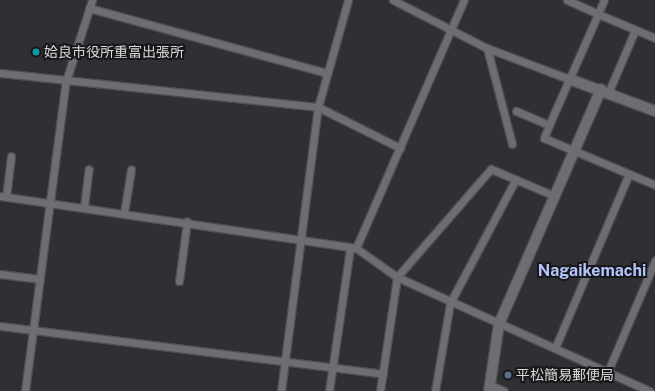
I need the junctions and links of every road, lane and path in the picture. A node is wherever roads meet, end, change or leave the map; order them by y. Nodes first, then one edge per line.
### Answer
1 (92, 0) edge
2 (348, 0) edge
3 (464, 0) edge
4 (567, 0) edge
5 (604, 0) edge
6 (397, 1) edge
7 (89, 8) junction
8 (598, 14) junction
9 (451, 29) junction
10 (635, 30) junction
11 (655, 38) edge
12 (487, 48) junction
13 (0, 73) edge
14 (327, 73) junction
15 (569, 79) junction
16 (66, 81) junction
17 (605, 90) junction
18 (318, 107) junction
19 (516, 111) dead end
20 (655, 111) edge
21 (549, 125) junction
22 (512, 144) dead end
23 (400, 148) junction
24 (576, 150) junction
25 (11, 156) dead end
26 (89, 169) dead end
27 (131, 170) dead end
28 (629, 174) junction
29 (516, 179) junction
30 (655, 185) edge
31 (555, 196) junction
32 (3, 197) edge
33 (52, 202) junction
34 (84, 207) junction
35 (124, 213) junction
36 (187, 222) junction
37 (299, 240) junction
38 (353, 248) junction
39 (655, 261) edge
40 (0, 274) edge
41 (397, 278) junction
42 (40, 279) junction
43 (179, 281) dead end
44 (450, 302) junction
45 (499, 324) junction
46 (0, 326) edge
47 (34, 331) junction
48 (555, 348) junction
49 (284, 364) junction
50 (333, 368) junction
51 (608, 371) junction
52 (383, 374) junction
53 (490, 388) edge
54 (25, 391) edge
55 (281, 391) edge
56 (329, 391) edge
57 (380, 391) edge
58 (436, 391) edge
59 (504, 391) edge
60 (650, 391) edge

1 - 7 street
2 - 14 street
3 - 9 street
4 - 8 street
5 - 8 street
6 - 9 street
7 - 14 street
7 - 16 street
8 - 10 street
8 - 15 street
9 - 12 street
9 - 23 street
10 - 11 street
10 - 17 street
12 - 15 street
12 - 22 street
13 - 16 street
14 - 18 street
15 - 17 street
15 - 21 street
16 - 18 street
16 - 33 street
17 - 20 street
17 - 24 street
18 - 23 street
18 - 37 street
19 - 21 street
21 - 24 street
23 - 38 street
24 - 28 street
24 - 31 street
25 - 32 street
26 - 34 street
27 - 35 street
28 - 30 street
28 - 48 street
29 - 31 street
29 - 41 street
29 - 44 street
31 - 45 street
32 - 33 street
33 - 34 street
33 - 42 street
34 - 35 street
35 - 36 street
36 - 37 street
36 - 43 street
37 - 38 street
37 - 49 street
38 - 41 street
38 - 50 street
39 - 51 street
40 - 42 street
41 - 44 street
41 - 52 street
42 - 47 street
44 - 45 street
44 - 58 street
45 - 48 street
45 - 53 street
46 - 47 street
47 - 49 street
47 - 54 street
48 - 51 street
49 - 50 street
49 - 55 street
50 - 52 street
50 - 56 street
51 - 60 street
52 - 57 street
53 - 59 street

